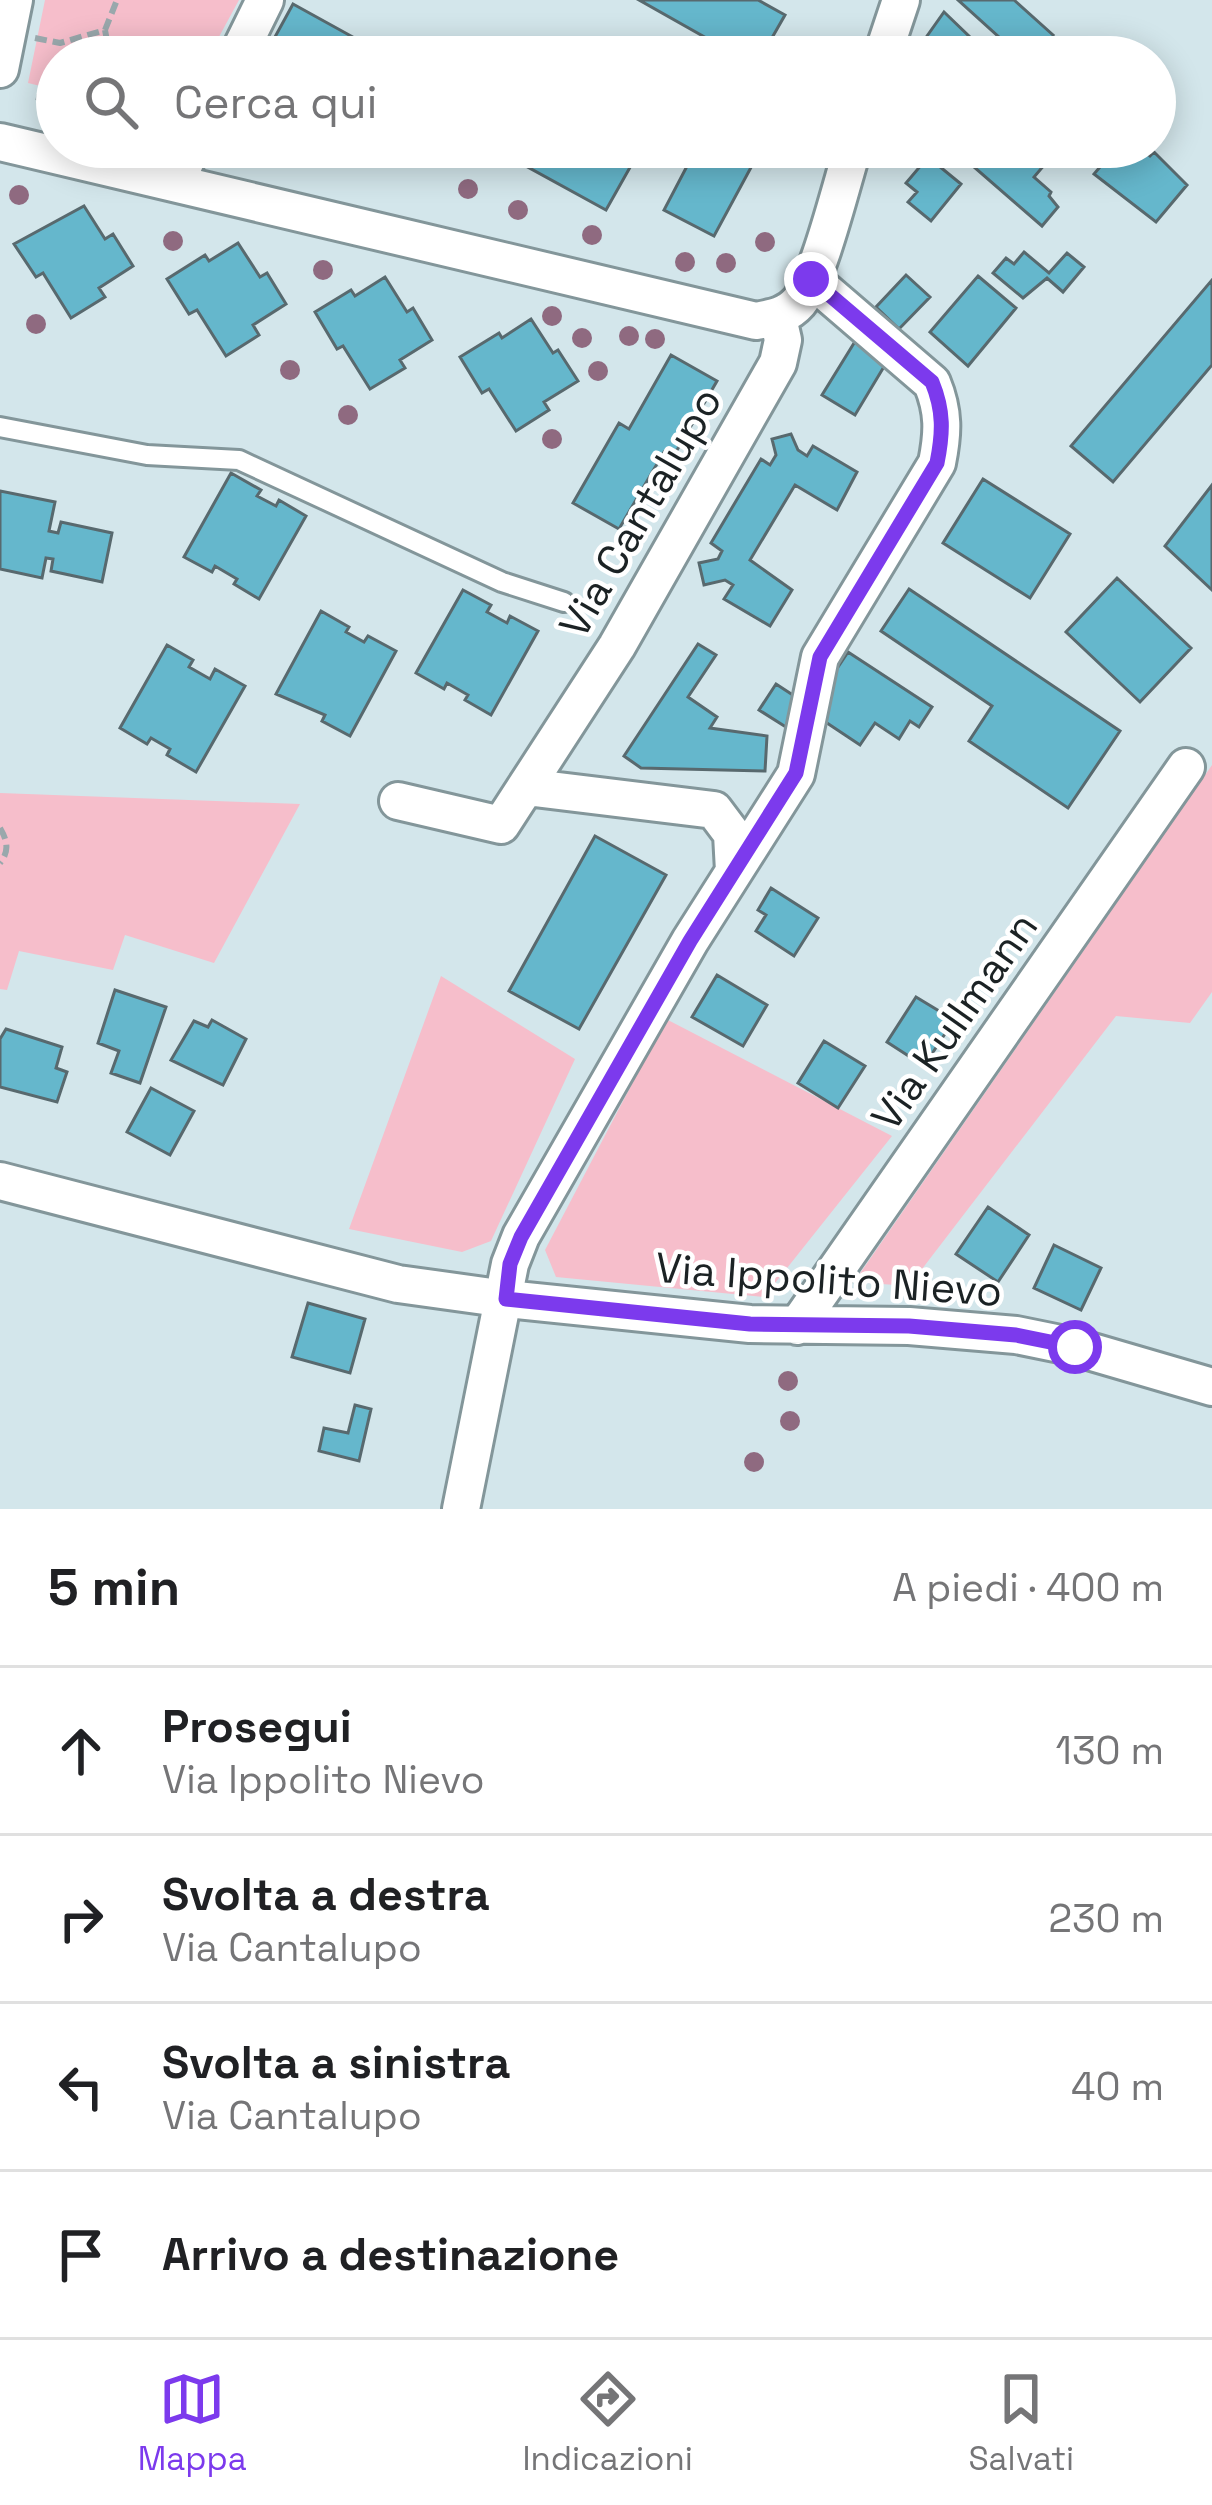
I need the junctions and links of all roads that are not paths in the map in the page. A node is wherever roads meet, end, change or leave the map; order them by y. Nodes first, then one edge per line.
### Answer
1 (265, 0) edge
2 (901, 0) edge
3 (247, 36) edge
4 (889, 36) edge
5 (0, 142) edge
6 (36, 150) edge
7 (114, 168) edge
8 (182, 168) edge
9 (846, 168) edge
10 (176, 182) junction
11 (811, 279) junction
12 (778, 318) junction
13 (0, 427) edge
14 (563, 602) dead end
15 (1186, 766) dead end
16 (526, 787) junction
17 (398, 800) dead end
18 (734, 871) junction
19 (0, 1181) edge
20 (506, 1299) junction
21 (797, 1326) junction
22 (1212, 1388) edge
23 (460, 1509) edge

1 - 3 street
2 - 4 street
5 - 6 street
7 - 10 street
8 - 10 street
9 - 11 street
10 - 12 street
11 - 12 street
11 - 18 street
12 - 16 street, Via Cantalupo
13 - 14 lane
15 - 21 street, Via Kullmann
16 - 17 street, Via Cantalupo
16 - 18 street
18 - 20 street
19 - 20 street, Via Ippolito Nievo
20 - 21 street, Via Ippolito Nievo
20 - 23 street
21 - 22 street, Via Ippolito Nievo

